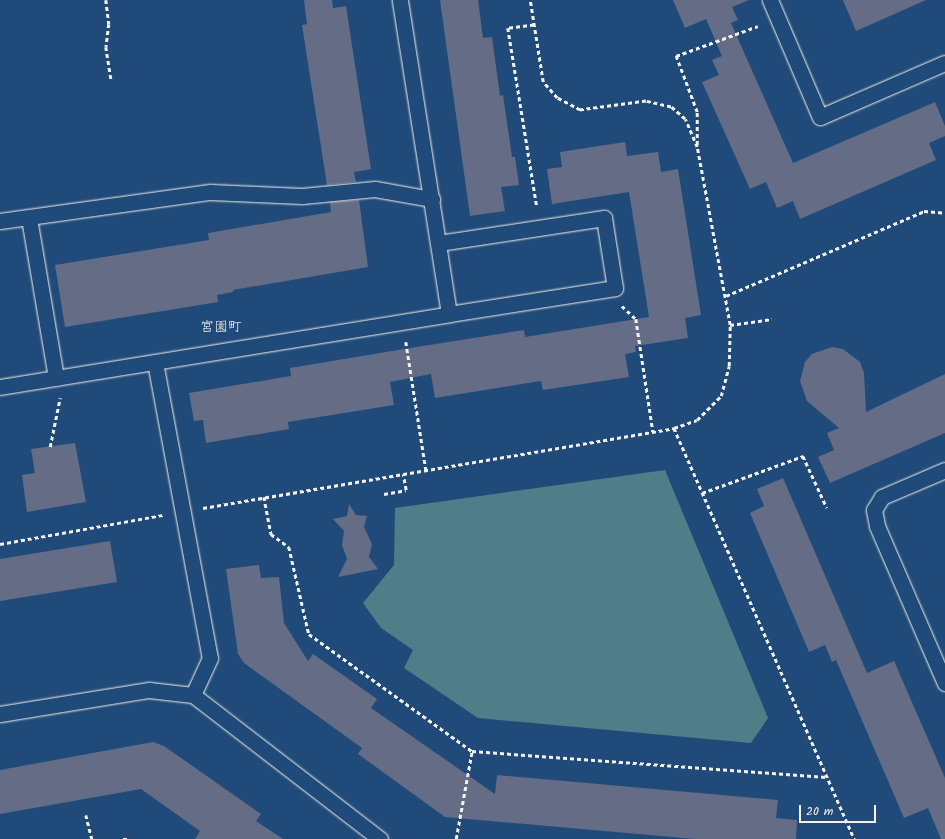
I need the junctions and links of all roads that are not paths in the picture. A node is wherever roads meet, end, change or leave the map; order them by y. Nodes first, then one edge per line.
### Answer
1 (400, 0) edge
2 (770, 0) edge
3 (945, 63) edge
4 (432, 199) junction
5 (29, 218) junction
6 (0, 221) edge
7 (439, 243) junction
8 (449, 314) junction
9 (155, 362) junction
10 (56, 378) junction
11 (0, 387) edge
12 (945, 470) edge
13 (945, 684) edge
14 (193, 695) junction
15 (0, 714) edge
16 (380, 839) edge

1 - 4 lane
2 - 3 lane
4 - 5 lane
4 - 7 lane
5 - 6 lane
5 - 10 lane
7 - 8 lane
7 - 8 lane
8 - 9 lane
9 - 10 lane
9 - 14 lane
10 - 11 lane
12 - 13 lane
14 - 15 lane
14 - 16 lane

